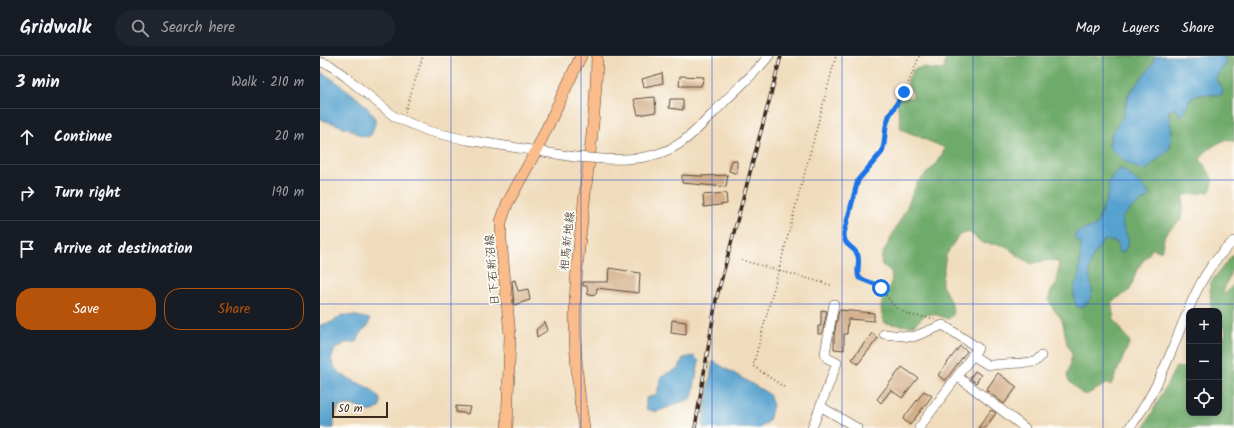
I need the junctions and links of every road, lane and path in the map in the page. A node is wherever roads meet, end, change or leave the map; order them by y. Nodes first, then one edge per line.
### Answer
1 (423, 56) edge
2 (581, 56) edge
3 (597, 56) edge
4 (769, 56) edge
5 (836, 56) edge
6 (919, 56) edge
7 (320, 62) edge
8 (402, 121) junction
9 (536, 151) junction
10 (1234, 241) edge
11 (741, 260) dead end
12 (779, 270) junction
13 (832, 285) dead end
14 (834, 304) dead end
15 (943, 325) junction
16 (884, 334) dead end
17 (972, 356) junction
18 (1041, 356) dead end
19 (957, 376) junction
20 (784, 388) dead end
21 (820, 406) junction
22 (507, 428) edge
23 (584, 428) edge
24 (812, 428) edge
25 (857, 428) edge
26 (919, 428) edge
27 (1025, 428) edge
28 (1129, 428) edge

1 - 8 path
2 - 9 main road, 日下石新沼線
3 - 23 main road, 相馬新地線
4 - 9 street, bridge
5 - 12 path
6 - 15 path
7 - 8 street
8 - 9 street
9 - 22 main road, 日下石新沼線
10 - 28 street
11 - 12 path
12 - 13 path
12 - 20 path
14 - 21 street
15 - 16 street
15 - 17 street
17 - 18 street
17 - 19 street
19 - 26 street
19 - 27 street
21 - 24 street
21 - 25 street

